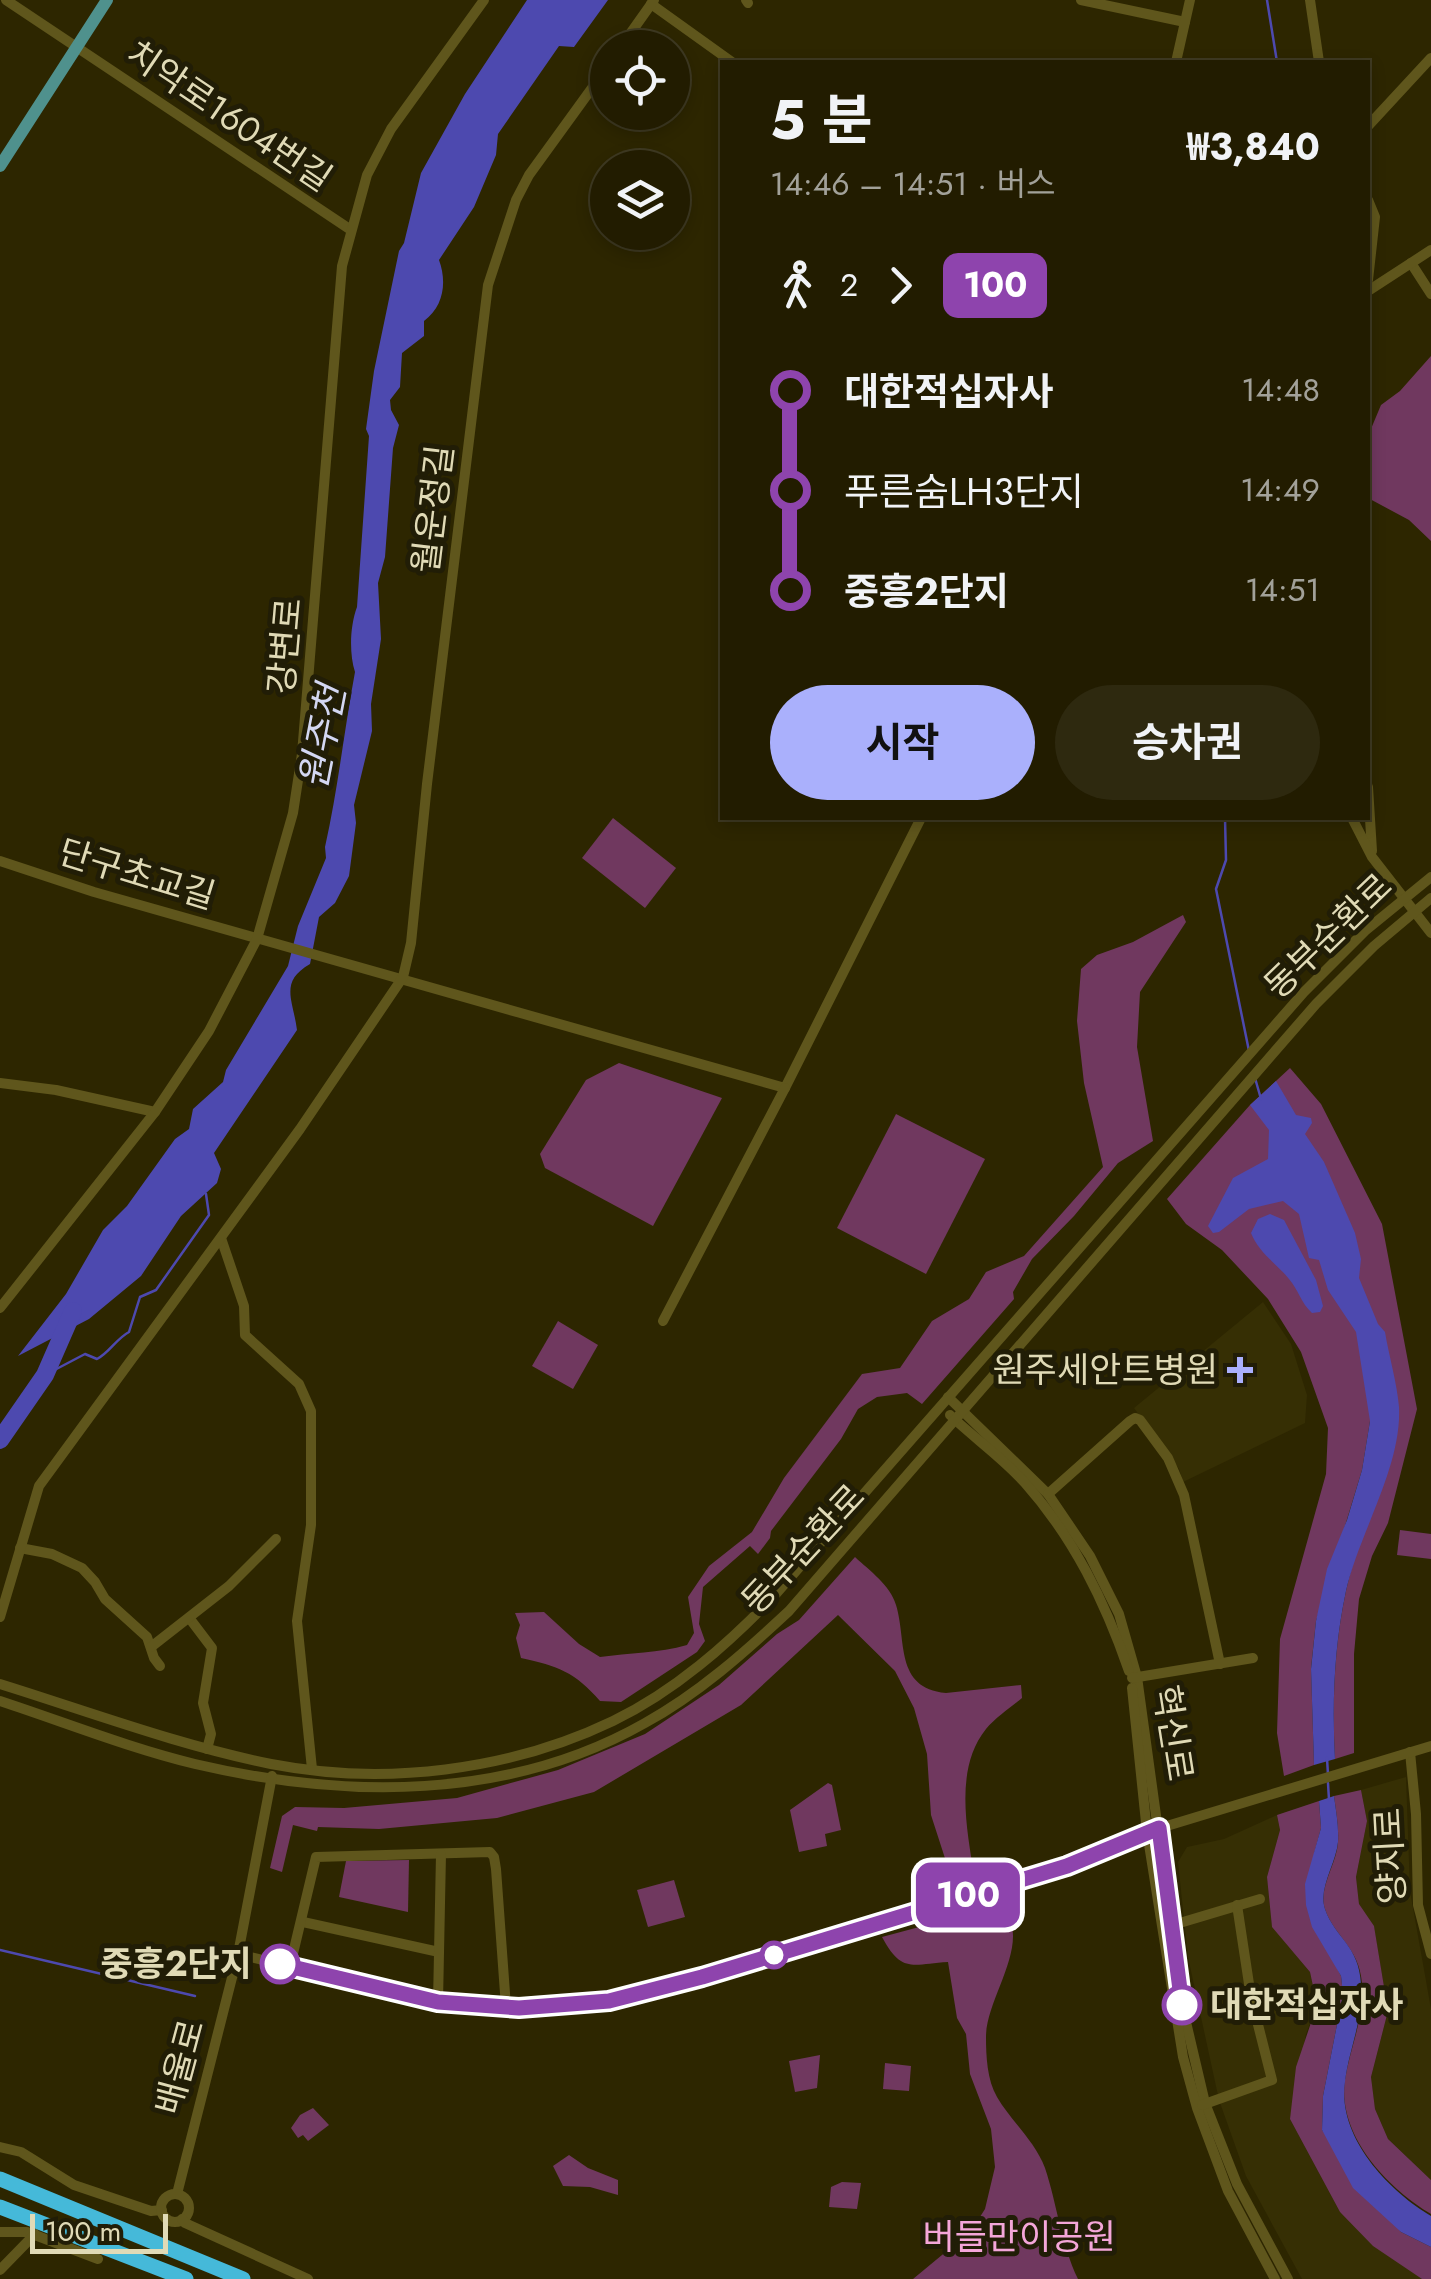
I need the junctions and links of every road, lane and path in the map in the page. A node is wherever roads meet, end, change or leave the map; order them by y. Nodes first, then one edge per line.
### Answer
1 (6, 0) edge
2 (107, 0) edge
3 (484, 0) edge
4 (1081, 0) edge
5 (1190, 0) edge
6 (1310, 0) edge
7 (652, 2) edge
8 (1185, 22) junction
9 (633, 30) edge
10 (77, 47) junction
11 (1431, 58) edge
12 (729, 60) edge
13 (1176, 60) edge
14 (1320, 60) edge
15 (590, 91) edge
16 (1370, 124) edge
17 (0, 166) edge
18 (1370, 205) edge
19 (351, 230) junction
20 (1431, 250) edge
21 (1370, 262) edge
22 (1411, 263) junction
23 (1370, 290) edge
24 (1431, 294) edge
25 (920, 820) edge
26 (1353, 820) edge
27 (1370, 820) edge
28 (1372, 857) junction
29 (0, 860) edge
30 (1431, 877) edge
31 (1403, 898) junction
32 (1431, 898) edge
33 (1413, 911) junction
34 (1431, 932) edge
35 (258, 940) junction
36 (398, 976) junction
37 (0, 1082) edge
38 (785, 1088) junction
39 (155, 1112) junction
40 (221, 1238) junction
41 (0, 1308) edge
42 (663, 1321) dead end
43 (945, 1402) junction
44 (958, 1415) junction
45 (1048, 1494) junction
46 (276, 1539) dead end
47 (20, 1548) junction
48 (0, 1617) edge
49 (190, 1619) junction
50 (151, 1647) junction
51 (1252, 1658) dead end
52 (1220, 1664) junction
53 (160, 1666) dead end
54 (1134, 1678) junction
55 (0, 1684) edge
56 (0, 1701) edge
57 (1431, 1746) edge
58 (208, 1749) junction
59 (1410, 1752) junction
60 (274, 1764) junction
61 (312, 1769) junction
62 (272, 1779) junction
63 (1159, 1828) junction
64 (1147, 1832) junction
65 (441, 1854) junction
66 (1260, 1900) dead end
67 (1236, 1906) junction
68 (302, 1922) junction
69 (1173, 1925) junction
70 (439, 1952) junction
71 (238, 1954) junction
72 (1431, 1954) edge
73 (290, 1966) junction
74 (438, 2002) junction
75 (506, 2007) junction
76 (1201, 2106) junction
77 (0, 2147) edge
78 (0, 2180) edge
79 (177, 2194) junction
80 (0, 2207) edge
81 (162, 2210) junction
82 (182, 2220) junction
83 (0, 2232) edge
84 (34, 2234) junction
85 (102, 2253) junction
86 (0, 2270) edge
87 (186, 2279) edge
88 (243, 2279) edge
89 (308, 2279) edge
90 (1275, 2279) edge
91 (1288, 2279) edge

1 - 10 street, 치악로1604번길
2 - 10 main road
3 - 19 street, 강변로
4 - 8 street
5 - 8 street
6 - 14 street
7 - 9 street
7 - 12 street
8 - 13 street
10 - 17 main road
10 - 19 street, 치악로1604번길
11 - 16 street
15 - 36 street, 월운정길
18 - 21 street
19 - 35 street, 강변로
20 - 22 street
22 - 23 street
22 - 24 street
25 - 38 street
26 - 28 street
27 - 28 street
28 - 31 street
29 - 35 street, 단구초교길
30 - 31 street, 동부순환로
31 - 33 street
31 - 43 street, 동부순환로
32 - 33 street, 동부순환로
33 - 34 street
33 - 44 street, 동부순환로
35 - 36 street
35 - 39 street, 강변로
36 - 38 street
36 - 40 street
37 - 39 street
38 - 42 street
39 - 41 street, 강변로
40 - 47 street
40 - 61 street
43 - 44 street
43 - 61 street, 동부순환로
44 - 45 street, 혁신로
44 - 54 street, 혁신로
44 - 62 street, 동부순환로
45 - 52 street
45 - 54 street, 혁신로
46 - 49 street
47 - 48 street
47 - 50 street
49 - 50 street
49 - 58 street
50 - 53 street
51 - 52 street
52 - 54 street
54 - 63 street, 혁신로
54 - 64 street, 혁신로
55 - 58 street, 동부순환로
56 - 62 street, 동부순환로
57 - 59 street
58 - 60 street, 동부순환로
59 - 63 street
59 - 72 street, 양지로
60 - 61 street, 동부순환로
60 - 62 street, 배울로
62 - 71 street, 배울로
63 - 64 street
63 - 69 street, 혁신로
64 - 75 street
64 - 76 street, 혁신로
65 - 68 street
65 - 70 street
65 - 75 street
66 - 67 street
67 - 69 street
67 - 76 street
68 - 70 street
68 - 73 street
69 - 76 street, 혁신로
70 - 74 street
71 - 73 street
71 - 79 street, 배울로
73 - 74 street
74 - 75 street
76 - 90 street, 혁신로
76 - 91 street, 혁신로
77 - 81 street
78 - 88 highway
79 - 81 street
79 - 82 street
80 - 85 highway
81 - 82 street
82 - 89 street
83 - 84 street
84 - 85 street
84 - 86 street
85 - 87 highway

